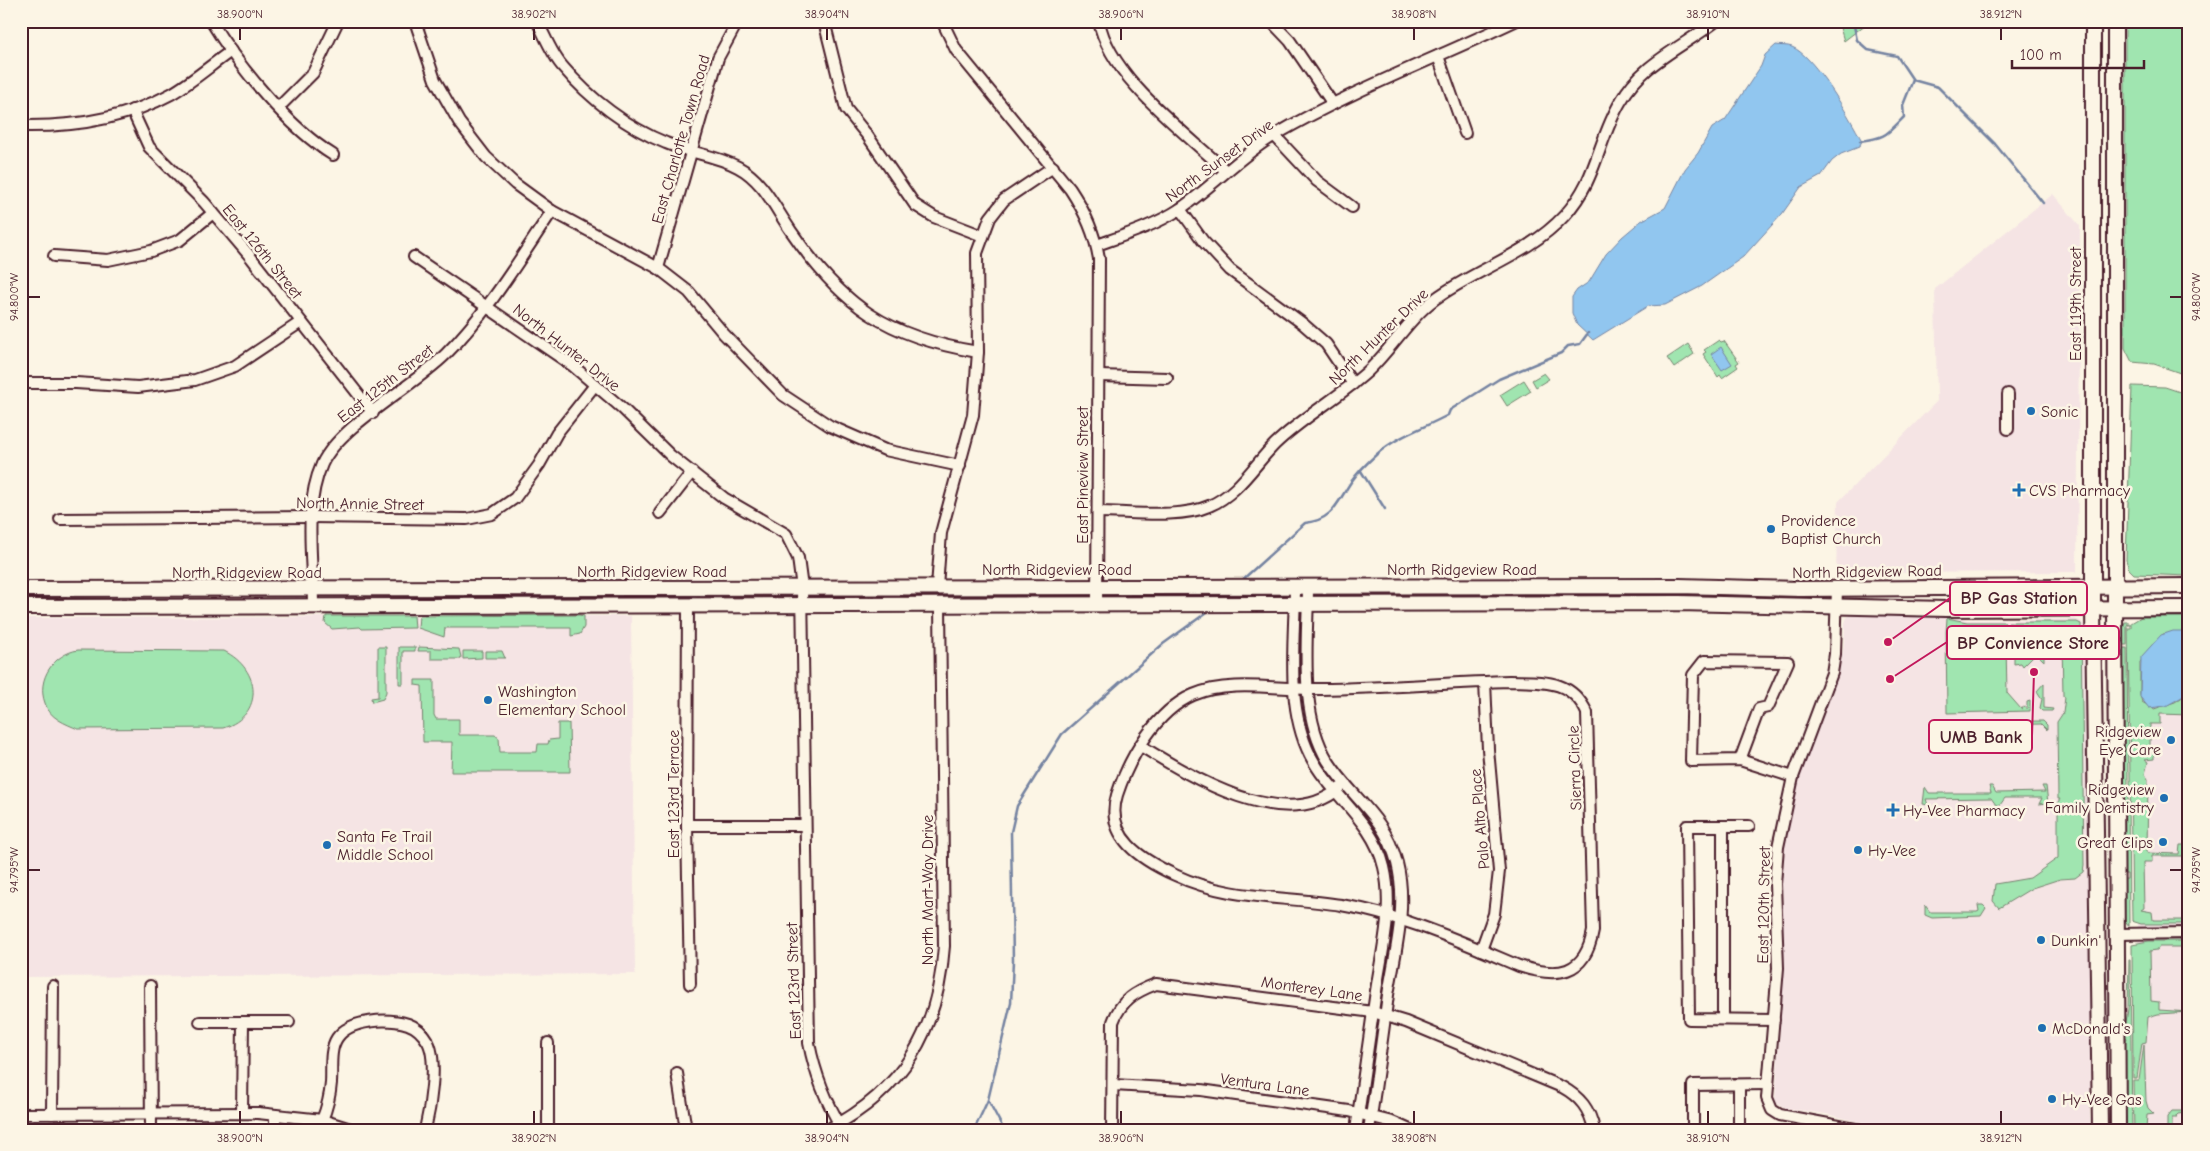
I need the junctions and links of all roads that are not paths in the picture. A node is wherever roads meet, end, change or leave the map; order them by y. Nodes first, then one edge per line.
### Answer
1 (211, 21) edge
2 (338, 21) edge
3 (415, 21) edge
4 (537, 21) edge
5 (738, 21) edge
6 (824, 21) edge
7 (942, 21) edge
8 (1099, 21) edge
9 (1271, 21) edge
10 (1515, 21) edge
11 (1716, 21) edge
12 (2093, 21) edge
13 (2115, 21) edge
14 (231, 51) junction
15 (1438, 56) junction
16 (1333, 104) junction
17 (279, 108) junction
18 (132, 110) junction
19 (21, 126) edge
20 (1465, 133) dead end
21 (1274, 136) junction
22 (691, 151) junction
23 (334, 155) dead end
24 (1053, 167) junction
25 (1226, 171) junction
26 (1352, 207) dead end
27 (1180, 209) junction
28 (552, 211) junction
29 (213, 213) junction
30 (983, 236) junction
31 (1097, 245) junction
32 (54, 256) dead end
33 (414, 257) dead end
34 (658, 268) junction
35 (487, 305) junction
36 (301, 322) junction
37 (978, 352) junction
38 (1099, 376) junction
39 (1167, 378) dead end
40 (21, 383) edge
41 (1353, 384) junction
42 (595, 385) junction
43 (2008, 394) dead end
44 (373, 413) junction
45 (2008, 429) dead end
46 (960, 466) junction
47 (692, 472) junction
48 (1098, 512) junction
49 (660, 513) dead end
50 (311, 517) junction
51 (60, 519) dead end
52 (1302, 586) junction
53 (2093, 586) junction
54 (2115, 586) junction
55 (2189, 586) edge
56 (937, 587) junction
57 (1097, 587) junction
58 (802, 588) junction
59 (1837, 588) junction
60 (21, 589) edge
61 (313, 590) junction
62 (688, 604) junction
63 (1097, 604) junction
64 (1302, 604) junction
65 (802, 605) junction
66 (940, 605) junction
67 (313, 606) junction
68 (1837, 606) junction
69 (21, 607) edge
70 (2189, 608) edge
71 (2093, 609) junction
72 (2115, 609) junction
73 (1485, 682) junction
74 (1295, 689) junction
75 (1308, 689) junction
76 (1141, 746) junction
77 (1740, 760) junction
78 (1792, 777) junction
79 (1345, 783) junction
80 (1336, 791) junction
81 (687, 825) junction
82 (805, 825) junction
83 (1722, 826) junction
84 (1749, 826) dead end
85 (1388, 915) junction
86 (1400, 920) junction
87 (2189, 933) edge
88 (2117, 934) junction
89 (1481, 950) junction
90 (690, 984) dead end
91 (53, 986) dead end
92 (150, 986) dead end
93 (1373, 1012) junction
94 (1385, 1016) junction
95 (1722, 1019) junction
96 (1774, 1020) junction
97 (200, 1022) dead end
98 (243, 1022) junction
99 (289, 1022) dead end
100 (548, 1043) dead end
101 (677, 1072) dead end
102 (1768, 1084) junction
103 (1113, 1085) junction
104 (1739, 1085) junction
105 (242, 1113) junction
106 (1358, 1113) junction
107 (21, 1114) edge
108 (52, 1114) junction
109 (151, 1114) junction
110 (275, 1114) junction
111 (1371, 1116) junction
112 (322, 1120) junction
113 (842, 1127) edge
114 (151, 1130) edge
115 (275, 1130) edge
116 (354, 1130) edge
117 (425, 1130) edge
118 (548, 1130) edge
119 (686, 1130) edge
120 (828, 1130) edge
121 (1112, 1130) edge
122 (1356, 1130) edge
123 (1369, 1130) edge
124 (1410, 1130) edge
125 (1594, 1130) edge
126 (1693, 1130) edge
127 (1739, 1130) edge
128 (1861, 1130) edge
129 (2100, 1130) edge
130 (2118, 1130) edge

1 - 14 street
2 - 17 street
3 - 28 street
4 - 22 street
5 - 22 street, East Charlotte Town Road
6 - 30 street
7 - 24 street, East Pineview Street
8 - 25 street
9 - 16 street
10 - 15 street, North Sunset Drive
11 - 41 street, North Hunter Drive
12 - 53 main road, East 119th Street
13 - 54 main road
14 - 17 street
14 - 18 street
15 - 16 street, North Sunset Drive
15 - 20 street
16 - 21 street, North Sunset Drive
17 - 23 street
18 - 19 street
18 - 29 street, East 126th Street
21 - 25 street, North Sunset Drive
21 - 26 street
22 - 34 street, East Charlotte Town Road
22 - 37 street
24 - 30 street
24 - 31 street, East Pineview Street
25 - 27 street, North Sunset Drive
27 - 31 street, North Sunset Drive
27 - 41 street
28 - 34 street
28 - 35 street, East 125th Street
29 - 32 street
29 - 36 street, East 126th Street
30 - 37 street
31 - 38 street, East Pineview Street
33 - 35 street, North Hunter Drive
34 - 46 street
35 - 42 street, North Hunter Drive
35 - 44 street, East 125th Street
36 - 40 street
36 - 44 street, East 126th Street
37 - 46 street
38 - 39 street
38 - 48 street, East Pineview Street
41 - 48 street, North Hunter Drive
42 - 47 street, North Hunter Drive
42 - 50 street, North Annie Street
43 - 45 street
44 - 50 street, East 125th Street
46 - 56 street
47 - 49 street
47 - 58 street, North Hunter Drive
48 - 57 street, East Pineview Street
50 - 51 street, North Annie Street
50 - 61 street, East 125th Street
52 - 57 main road, North Ridgeview Road
52 - 59 main road, North Ridgeview Road
52 - 64 street
53 - 54 main road, North Ridgeview Road
53 - 59 main road, North Ridgeview Road
53 - 71 main road, East 119th Street
54 - 55 main road, North Ridgeview Road
54 - 72 main road
56 - 57 main road, North Ridgeview Road
56 - 58 main road, North Ridgeview Road
57 - 63 street, East Pineview Street
58 - 61 main road, North Ridgeview Road
58 - 65 street, North Hunter Drive
59 - 68 street, East 120th Street
60 - 61 main road, North Ridgeview Road
61 - 67 street, East 125th Street
62 - 65 main road, North Ridgeview Road
62 - 67 main road, North Ridgeview Road
62 - 81 street, East 123rd Terrace
63 - 64 main road, North Ridgeview Road
63 - 66 main road, North Ridgeview Road
64 - 68 main road, North Ridgeview Road
64 - 74 street
64 - 75 street
65 - 66 main road, North Ridgeview Road
65 - 82 street, East 123rd Street
66 - 113 street, North Mart-Way Drive
67 - 69 main road, North Ridgeview Road
68 - 71 main road, North Ridgeview Road
68 - 78 street, East 120th Street
70 - 72 main road, North Ridgeview Road
71 - 72 main road, North Ridgeview Road
71 - 129 main road
72 - 88 main road
73 - 75 street, Sierra Circle
73 - 89 street, Palo Alto Place
73 - 89 street, Sierra Circle
74 - 75 street, Sierra Circle
74 - 76 street, Sierra Circle
74 - 80 street
75 - 79 street
76 - 80 street
76 - 85 street, Sierra Circle
77 - 77 street
77 - 78 street
78 - 96 street, East 120th Street
79 - 80 street
79 - 86 street
80 - 85 street
81 - 82 street
81 - 90 street, East 123rd Terrace
82 - 113 street, East 123rd Street
83 - 84 street
83 - 95 street
83 - 95 street
85 - 86 street, Sierra Circle
85 - 93 street
86 - 89 street, Sierra Circle
86 - 94 street
87 - 88 street
88 - 130 main road
91 - 108 street
92 - 109 street
93 - 94 street, Monterey Lane
93 - 103 street, Monterey Lane
93 - 106 street
94 - 111 street
94 - 125 street, Monterey Lane
95 - 96 street
96 - 102 street, East 120th Street
97 - 98 street
98 - 99 street
98 - 105 street
100 - 118 street
101 - 119 street
102 - 104 street
102 - 128 street, East 120th Street
103 - 106 street, Ventura Lane
103 - 121 street, Monterey Lane
104 - 126 street
104 - 127 street
105 - 109 street
105 - 110 street
106 - 111 street, Ventura Lane
106 - 122 street
107 - 108 street
108 - 109 street
109 - 114 street
110 - 112 street
110 - 115 street
111 - 123 street
111 - 124 street, Ventura Lane
112 - 116 street
112 - 117 street
113 - 120 street, North Mart-Way Drive

